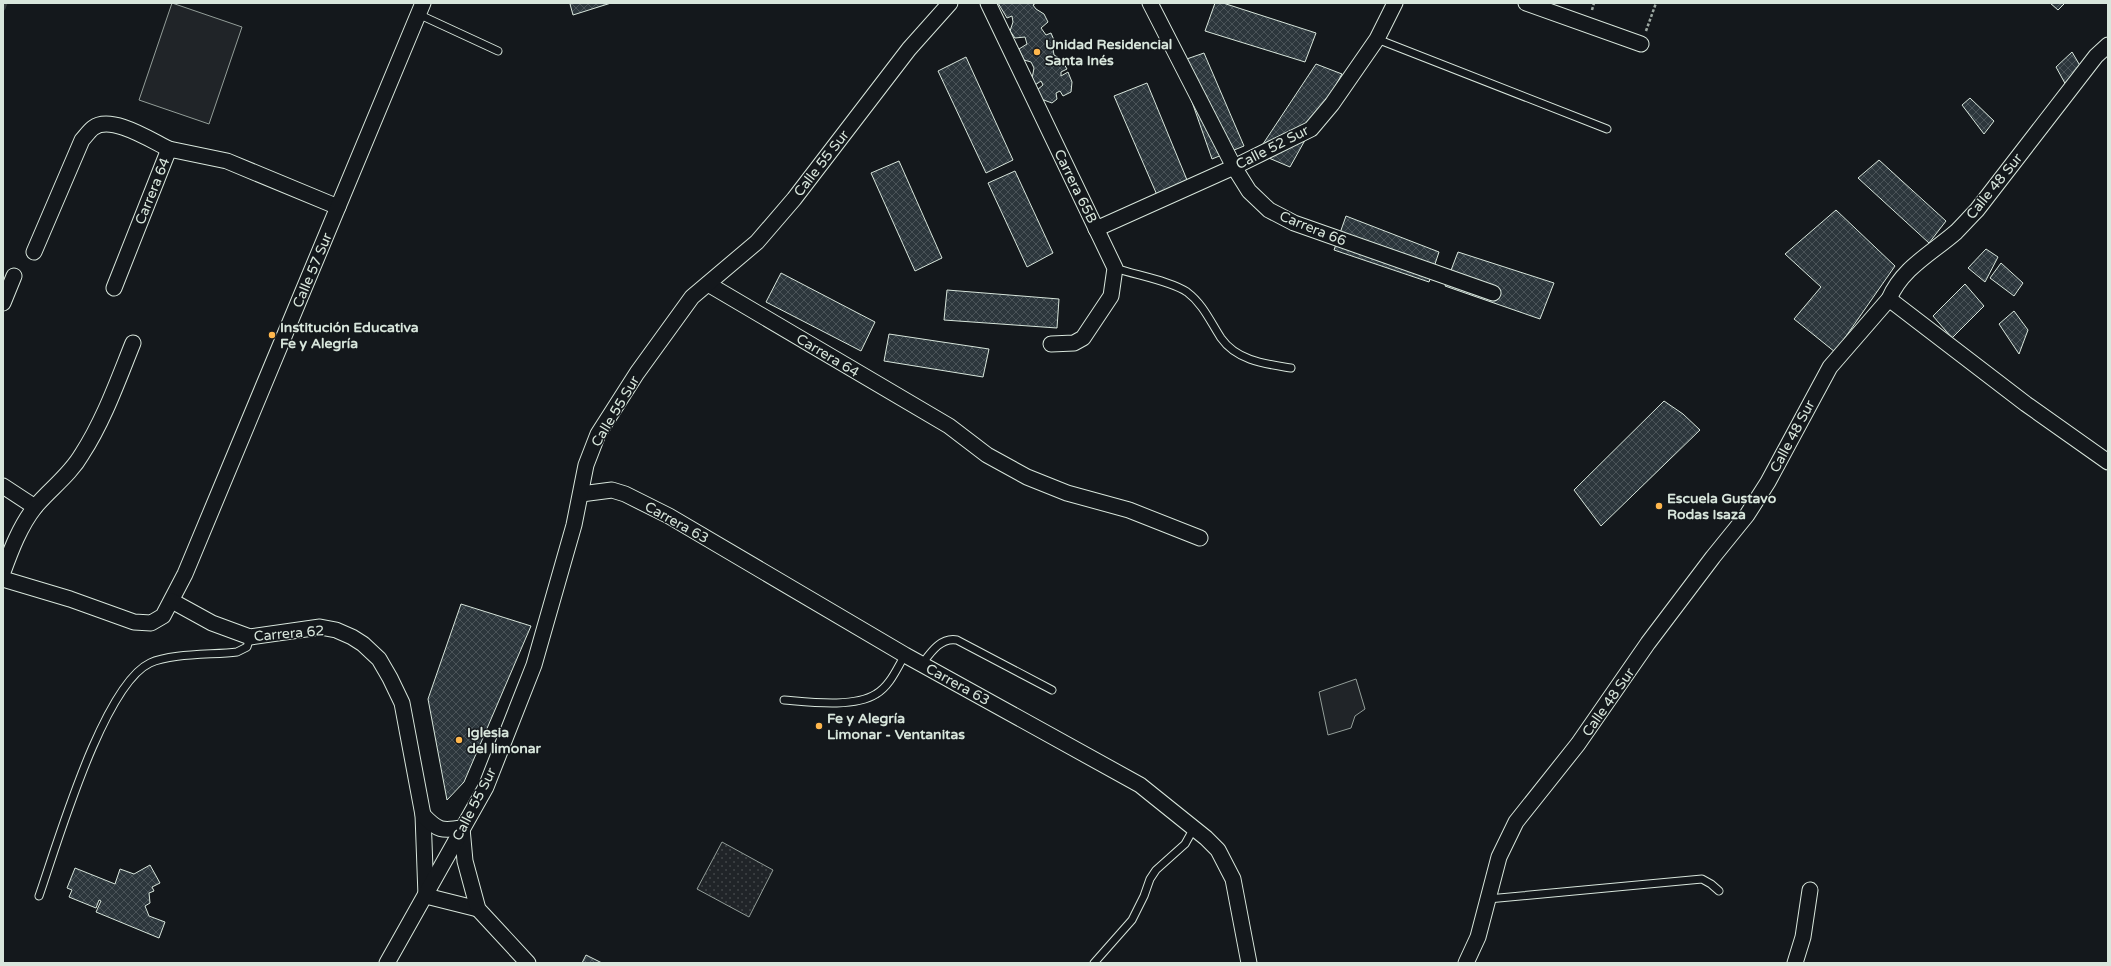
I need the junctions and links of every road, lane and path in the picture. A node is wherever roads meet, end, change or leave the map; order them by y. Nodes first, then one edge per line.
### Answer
1 (950, 3) edge
2 (988, 3) edge
3 (1150, 3) edge
4 (1395, 3) edge
5 (1526, 3) edge
6 (1656, 3) edge
7 (420, 9) edge
8 (1377, 39) junction
9 (1641, 44) joint
10 (2108, 45) edge
11 (498, 51) dead end
12 (1607, 129) dead end
13 (169, 149) junction
14 (1234, 167) junction
15 (338, 206) junction
16 (1096, 229) junction
17 (34, 252) dead end
18 (1115, 268) junction
19 (14, 276) dead end
20 (708, 284) junction
21 (114, 288) dead end
22 (1493, 293) dead end
23 (1889, 299) junction
24 (3, 303) edge
25 (134, 343) dead end
26 (1051, 344) dead end
27 (1291, 368) dead end
28 (2108, 462) edge
29 (3, 486) edge
30 (581, 494) junction
31 (35, 507) junction
32 (1200, 538) dead end
33 (3, 572) edge
34 (3, 580) edge
35 (172, 601) junction
36 (250, 637) junction
37 (905, 655) junction
38 (922, 664) junction
39 (1052, 690) dead end
40 (784, 700) dead end
41 (424, 815) junction
42 (462, 828) junction
43 (1194, 828) junction
44 (1810, 890) dead end
45 (1719, 892) dead end
46 (39, 896) dead end
47 (426, 896) junction
48 (1488, 899) junction
49 (478, 908) junction
50 (387, 963) edge
51 (528, 963) edge
52 (1094, 963) edge
53 (1249, 963) edge
54 (1466, 963) edge
55 (1795, 963) edge

1 - 20 street, Calle 55 Sur
2 - 16 street, Carrera 65B
3 - 14 street, Carrera 66
4 - 8 street, Calle 52 Sur
5 - 9 street
6 - 9 path
7 - 11 lane
7 - 15 street, Calle 57 Sur
8 - 12 lane
8 - 14 street, Calle 52 Sur
10 - 23 street, Calle 48 Sur
13 - 15 street, Carrera 64
13 - 17 street
13 - 21 street, Carrera 64
14 - 16 street, Calle 52 Sur
14 - 22 street, Carrera 66
15 - 35 street, Calle 57 Sur
16 - 18 street, Carrera 65B
18 - 26 street
18 - 27 lane
19 - 24 street
20 - 30 street, Calle 55 Sur
20 - 32 street, Carrera 64
23 - 28 street
23 - 48 street, Calle 48 Sur
25 - 31 street
29 - 31 street
30 - 37 street, Carrera 63
30 - 42 street, Calle 55 Sur
31 - 33 street
34 - 35 street
35 - 36 street, Carrera 62
36 - 41 street, Carrera 62
36 - 46 lane
37 - 38 street, Carrera 63
37 - 40 lane
38 - 39 lane
38 - 43 street, Carrera 63
41 - 42 street
41 - 47 street, Carrera 62
42 - 47 street, Calle 55 Sur
42 - 49 street
43 - 52 lane
43 - 53 street, Carrera 63
44 - 55 street
45 - 48 lane
47 - 49 street
47 - 50 street, Calle 55 Sur
48 - 54 street, Calle 48 Sur
49 - 51 street

